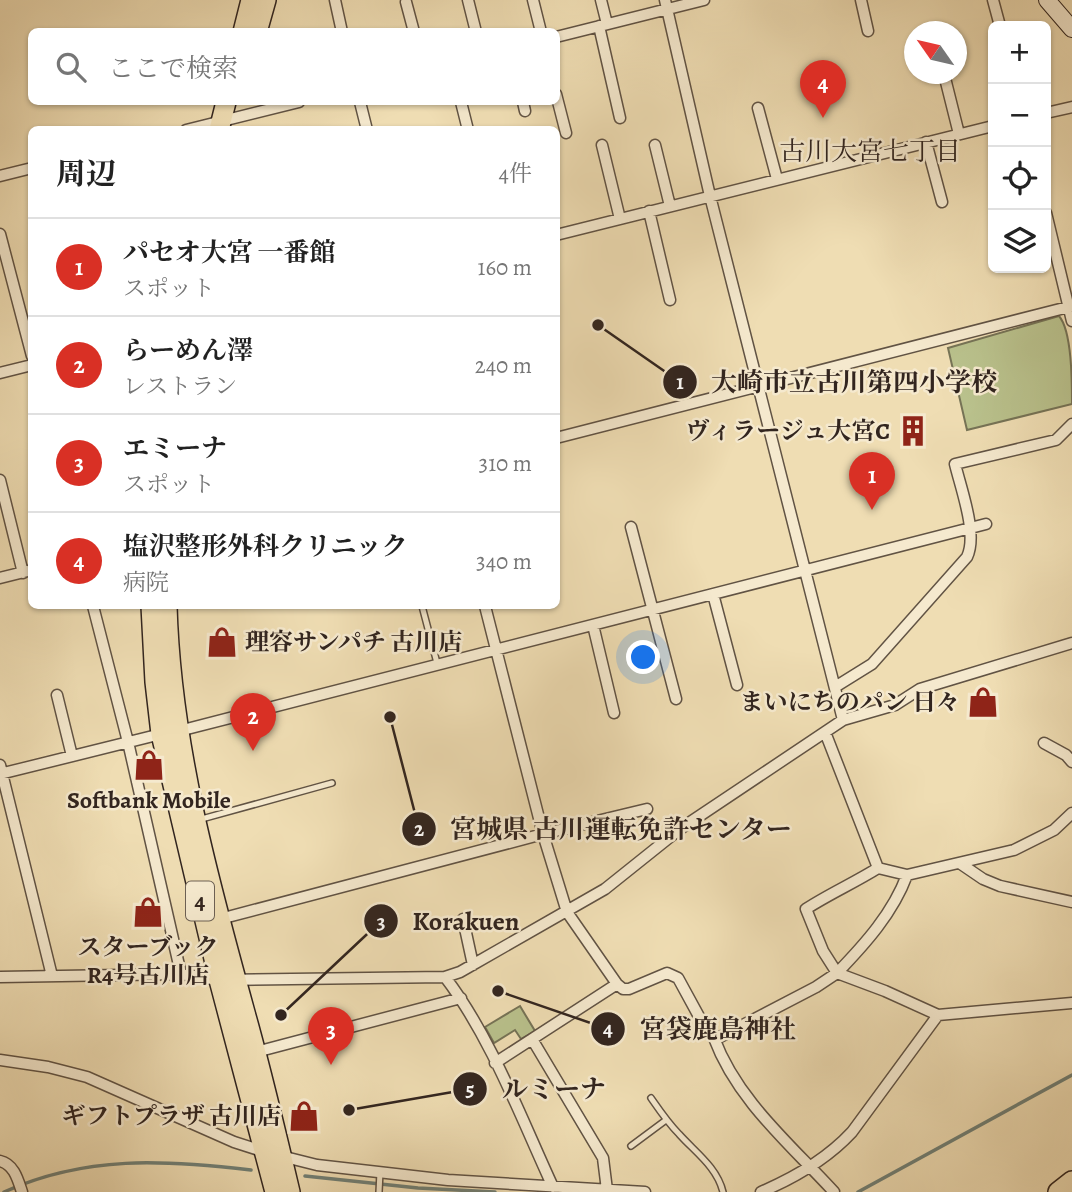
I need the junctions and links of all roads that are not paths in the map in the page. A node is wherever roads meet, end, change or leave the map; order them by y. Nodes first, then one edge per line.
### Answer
1 (251, 0) edge
2 (266, 0) edge
3 (335, 0) edge
4 (468, 0) edge
5 (533, 0) edge
6 (601, 0) edge
7 (704, 0) edge
8 (860, 0) edge
9 (993, 0) edge
10 (1046, 0) edge
11 (406, 2) dead end
12 (666, 5) edge
13 (999, 21) edge
14 (603, 25) junction
15 (244, 28) edge
16 (258, 28) edge
17 (341, 28) edge
18 (413, 28) edge
19 (475, 28) edge
20 (540, 28) edge
21 (1072, 29) edge
22 (868, 31) dead end
23 (560, 36) edge
24 (946, 84) edge
25 (285, 105) edge
26 (361, 105) edge
27 (462, 105) edge
28 (559, 105) edge
29 (1072, 107) edge
30 (758, 108) dead end
31 (1051, 112) edge
32 (228, 117) edge
33 (620, 118) dead end
34 (199, 126) edge
35 (366, 126) edge
36 (467, 126) edge
37 (988, 127) edge
38 (566, 133) dead end
39 (959, 134) junction
40 (926, 142) junction
41 (602, 145) dead end
42 (655, 145) dead end
43 (28, 169) edge
44 (0, 176) edge
45 (777, 179) junction
46 (710, 196) junction
47 (943, 202) dead end
48 (670, 206) junction
49 (649, 211) junction
50 (620, 219) junction
51 (1051, 233) edge
52 (0, 234) edge
53 (560, 234) edge
54 (670, 300) dead end
55 (1070, 307) edge
56 (1072, 321) edge
57 (28, 341) edge
58 (28, 366) edge
59 (0, 373) edge
60 (758, 386) junction
61 (1072, 424) edge
62 (560, 437) edge
63 (0, 480) edge
64 (986, 524) dead end
65 (631, 527) dead end
66 (970, 528) junction
67 (805, 570) junction
68 (27, 571) edge
69 (0, 578) edge
70 (713, 594) junction
71 (94, 609) edge
72 (151, 609) edge
73 (167, 609) edge
74 (423, 609) edge
75 (486, 609) edge
76 (653, 610) junction
77 (593, 625) junction
78 (1072, 643) edge
79 (496, 650) junction
80 (437, 666) junction
81 (737, 685) dead end
82 (835, 687) junction
83 (57, 695) dead end
84 (676, 699) dead end
85 (614, 713) dead end
86 (843, 720) junction
87 (170, 732) junction
88 (825, 732) junction
89 (128, 742) junction
90 (1051, 743) dead end
91 (72, 756) junction
92 (1072, 762) edge
93 (1, 771) edge
94 (332, 783) dead end
95 (647, 809) dead end
96 (1072, 813) edge
97 (195, 821) junction
98 (543, 834) junction
99 (961, 864) junction
100 (878, 868) junction
101 (907, 876) junction
102 (1072, 902) edge
103 (567, 912) junction
104 (220, 919) junction
105 (463, 919) dead end
106 (473, 965) junction
107 (181, 974) junction
108 (837, 974) junction
109 (52, 976) junction
110 (0, 977) edge
111 (445, 977) junction
112 (228, 980) junction
113 (617, 984) junction
114 (461, 998) junction
115 (1072, 1003) edge
116 (938, 1015) junction
117 (714, 1038) junction
118 (532, 1039) junction
119 (256, 1052) junction
120 (0, 1060) edge
121 (495, 1063) junction
122 (651, 1098) dead end
123 (666, 1120) junction
124 (631, 1146) dead end
125 (273, 1154) junction
126 (0, 1161) edge
127 (811, 1167) junction
128 (380, 1175) junction
129 (1072, 1181) edge
130 (448, 1186) edge
131 (20, 1187) edge
132 (553, 1187) junction
133 (607, 1190) junction
134 (275, 1192) edge
135 (290, 1192) edge
136 (379, 1192) edge
137 (645, 1192) edge
138 (723, 1192) edge
139 (761, 1192) edge
140 (834, 1192) edge
141 (1058, 1192) edge

1 - 15 highway
2 - 16 highway
3 - 17 street
4 - 19 street
5 - 20 street
6 - 14 street
7 - 12 street
8 - 22 street
9 - 13 street
10 - 21 street
11 - 18 street
12 - 14 street
12 - 46 street
14 - 23 street
14 - 33 street
24 - 39 street
25 - 32 street
26 - 35 street
27 - 36 street
28 - 38 street
29 - 31 street
30 - 45 street
32 - 34 street
37 - 39 street
39 - 40 street
40 - 45 street
40 - 47 street
41 - 50 street
42 - 48 street
43 - 44 street
45 - 46 street
46 - 48 street
46 - 60 street
48 - 49 street
49 - 50 street
49 - 54 street
50 - 53 street
51 - 55 street
52 - 57 street
55 - 56 street
55 - 60 street
58 - 59 street
60 - 62 street
60 - 67 street
61 - 66 street
63 - 68 street
64 - 66 street
65 - 76 street
66 - 67 street
66 - 82 street
67 - 70 street
67 - 82 street
68 - 69 street
70 - 76 street
70 - 81 street
71 - 89 street
72 - 87 highway, 4
73 - 87 highway, 4
74 - 80 lane
75 - 79 street
76 - 77 street
76 - 84 street
77 - 79 street
77 - 85 street
78 - 86 street
79 - 80 street
79 - 98 street
80 - 87 street
82 - 86 street
83 - 91 street
86 - 88 street
87 - 89 street
87 - 97 highway, 4
87 - 112 highway, 4
88 - 100 street
88 - 103 street
89 - 91 street
89 - 107 street
90 - 92 street
91 - 93 street
93 - 109 street
94 - 97 lane
95 - 98 street
96 - 99 street
97 - 104 highway, 4
98 - 103 street
98 - 104 street
99 - 101 street
99 - 102 street
100 - 101 street
100 - 108 street
101 - 108 street
103 - 106 street
103 - 113 street
104 - 112 highway, 4
105 - 106 street
106 - 111 street
107 - 109 street
107 - 112 street
108 - 116 street
108 - 117 street
109 - 110 street
111 - 112 street
111 - 114 street
112 - 119 highway, 4
112 - 125 highway, 4
113 - 117 street
113 - 118 street
114 - 119 street
114 - 121 street
115 - 116 street
116 - 127 street
117 - 127 street
118 - 121 street
118 - 133 street
119 - 125 highway, 4
120 - 125 street
121 - 132 street
122 - 123 lane
123 - 124 lane
123 - 138 lane
125 - 128 street
125 - 134 highway, 4
125 - 135 highway, 4
126 - 131 street
127 - 139 street
127 - 140 street
128 - 130 street
128 - 136 lane
129 - 141 highway
130 - 132 street
132 - 133 street
133 - 137 street

